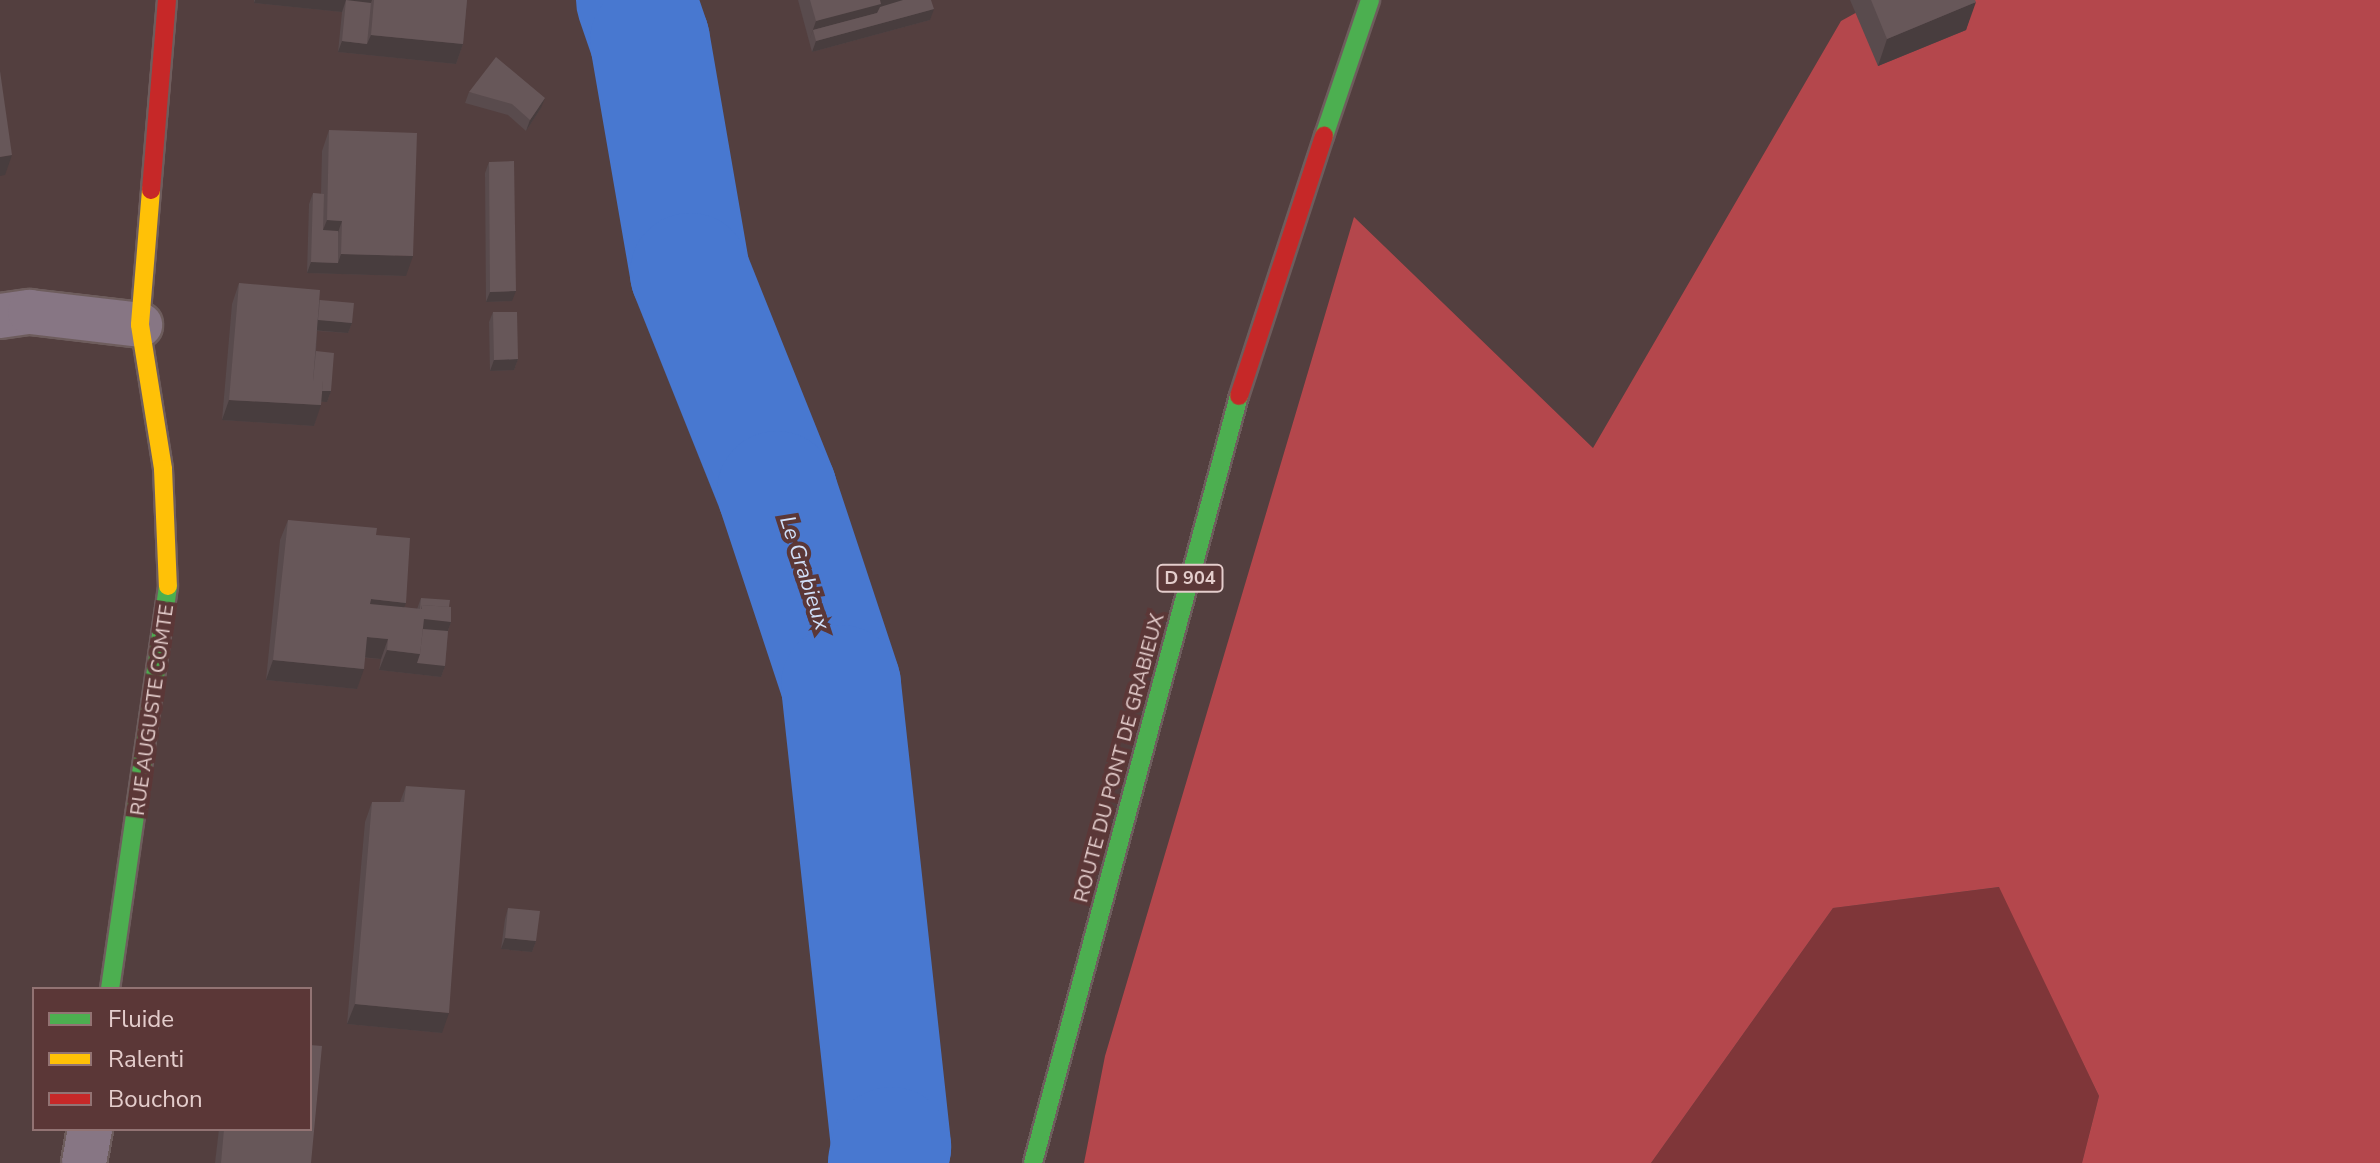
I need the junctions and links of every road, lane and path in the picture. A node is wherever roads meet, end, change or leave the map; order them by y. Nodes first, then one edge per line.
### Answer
1 (167, 0) edge
2 (1370, 0) edge
3 (0, 316) edge
4 (140, 325) junction
5 (110, 987) edge
6 (90, 1131) edge
7 (84, 1163) edge
8 (1033, 1163) edge

1 - 4 main road, RUE AUGUSTE COMTE
2 - 8 main road, ROUTE DU PONT DE GRABIEUX / D 904
3 - 4 street
4 - 5 main road, RUE AUGUSTE COMTE
6 - 7 street

